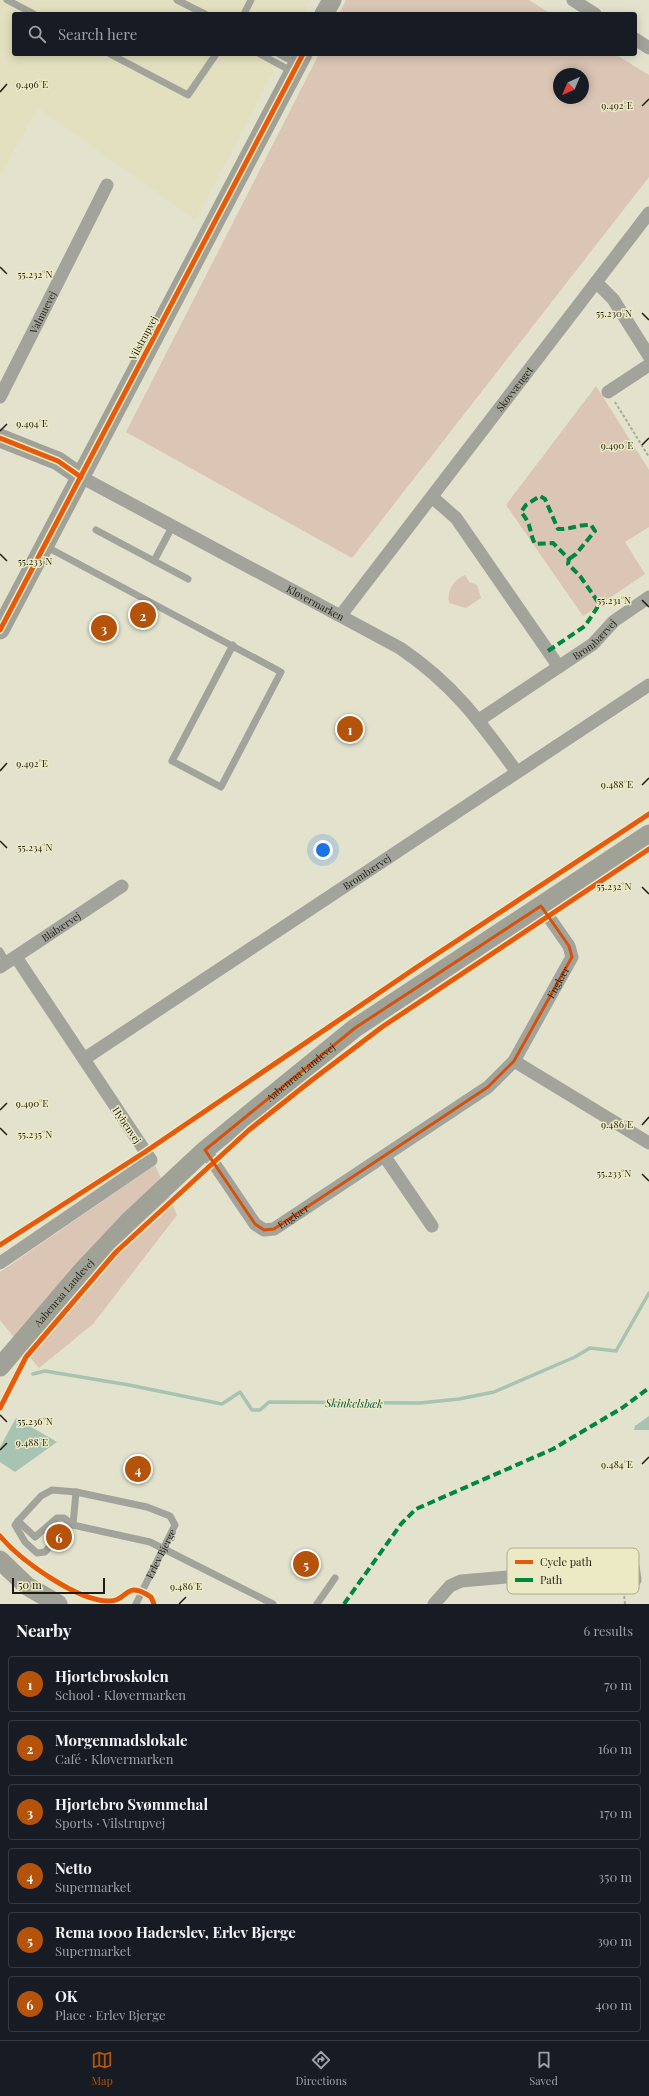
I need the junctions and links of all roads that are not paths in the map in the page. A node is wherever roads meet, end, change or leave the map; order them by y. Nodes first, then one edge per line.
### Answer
1 (7, 0) edge
2 (177, 0) edge
3 (251, 0) edge
4 (332, 0) edge
5 (573, 0) edge
6 (30, 12) edge
7 (201, 12) edge
8 (245, 12) edge
9 (325, 12) edge
10 (592, 12) edge
11 (637, 40) edge
12 (649, 48) edge
13 (114, 56) edge
14 (215, 56) edge
15 (268, 56) edge
16 (283, 56) edge
17 (298, 64) edge
18 (107, 185) dead end
19 (649, 213) edge
20 (596, 282) junction
21 (649, 356) edge
22 (649, 365) edge
23 (608, 392) road end
24 (0, 397) edge
25 (0, 438) edge
26 (81, 477) junction
27 (432, 497) junction
28 (172, 526) junction
29 (96, 530) dead end
30 (45, 546) junction
31 (154, 561) junction
32 (188, 579) dead end
33 (649, 598) edge
34 (341, 615) junction
35 (0, 630) edge
36 (233, 645) junction
37 (559, 667) junction
38 (649, 685) edge
39 (479, 720) junction
40 (516, 772) junction
41 (649, 834) edge
42 (122, 886) dead end
43 (541, 906) junction
44 (0, 951) edge
45 (8, 962) edge
46 (84, 1059) junction
47 (514, 1060) junction
48 (649, 1143) edge
49 (205, 1150) junction
50 (385, 1157) junction
51 (432, 1226) dead end
52 (0, 1263) edge
53 (0, 1367) edge
54 (76, 1492) junction
55 (18, 1521) junction
56 (73, 1525) junction
57 (50, 1546) dead end
58 (164, 1549) junction
59 (1, 1562) edge
60 (507, 1577) edge
61 (335, 1578) dead end
62 (58, 1604) edge
63 (136, 1604) edge
64 (273, 1604) edge
65 (317, 1604) edge
66 (434, 1604) edge

1 - 6 lane
2 - 7 lane
3 - 8 lane
4 - 9 main road
5 - 10 street
11 - 12 street
13 - 14 lane
15 - 17 lane
16 - 17 lane
17 - 26 main road, Vilstrupvej
18 - 24 street, Valmuevej
19 - 20 street, Skovvænget
20 - 21 street
20 - 27 street, Skovvænget
22 - 23 street
25 - 26 main road
26 - 28 street, Kløvermarken
26 - 30 main road, Vilstrupvej
27 - 34 street, Skovvænget
27 - 37 street
28 - 31 lane
28 - 34 street, Kløvermarken
29 - 31 lane
30 - 35 main road, Vilstrupvej
30 - 36 lane
31 - 32 lane
33 - 37 street, Brombærvej
34 - 39 street, Kløvermarken
36 - 36 lane
37 - 39 street, Brombærvej
38 - 40 street, Brombærvej
39 - 40 street, Kløvermarken
40 - 46 street, Brombærvej
41 - 43 main road, Aabenraa Landevej
42 - 45 street, Blåbærvej
43 - 47 street, Engkær
43 - 49 main road, Aabenraa Landevej
44 - 45 lane
45 - 46 street, Hybenvej
46 - 52 street, Hybenvej
47 - 48 street
47 - 50 street, Engkær
49 - 50 street, Engkær
49 - 53 main road, Aabenraa Landevej
50 - 51 street
54 - 55 lane
54 - 56 lane
54 - 58 lane, Erlev Bjerge
55 - 56 lane
55 - 57 lane
56 - 58 lane
58 - 63 lane, Erlev Bjerge
58 - 64 lane
59 - 62 main road
60 - 66 street
61 - 65 lane

